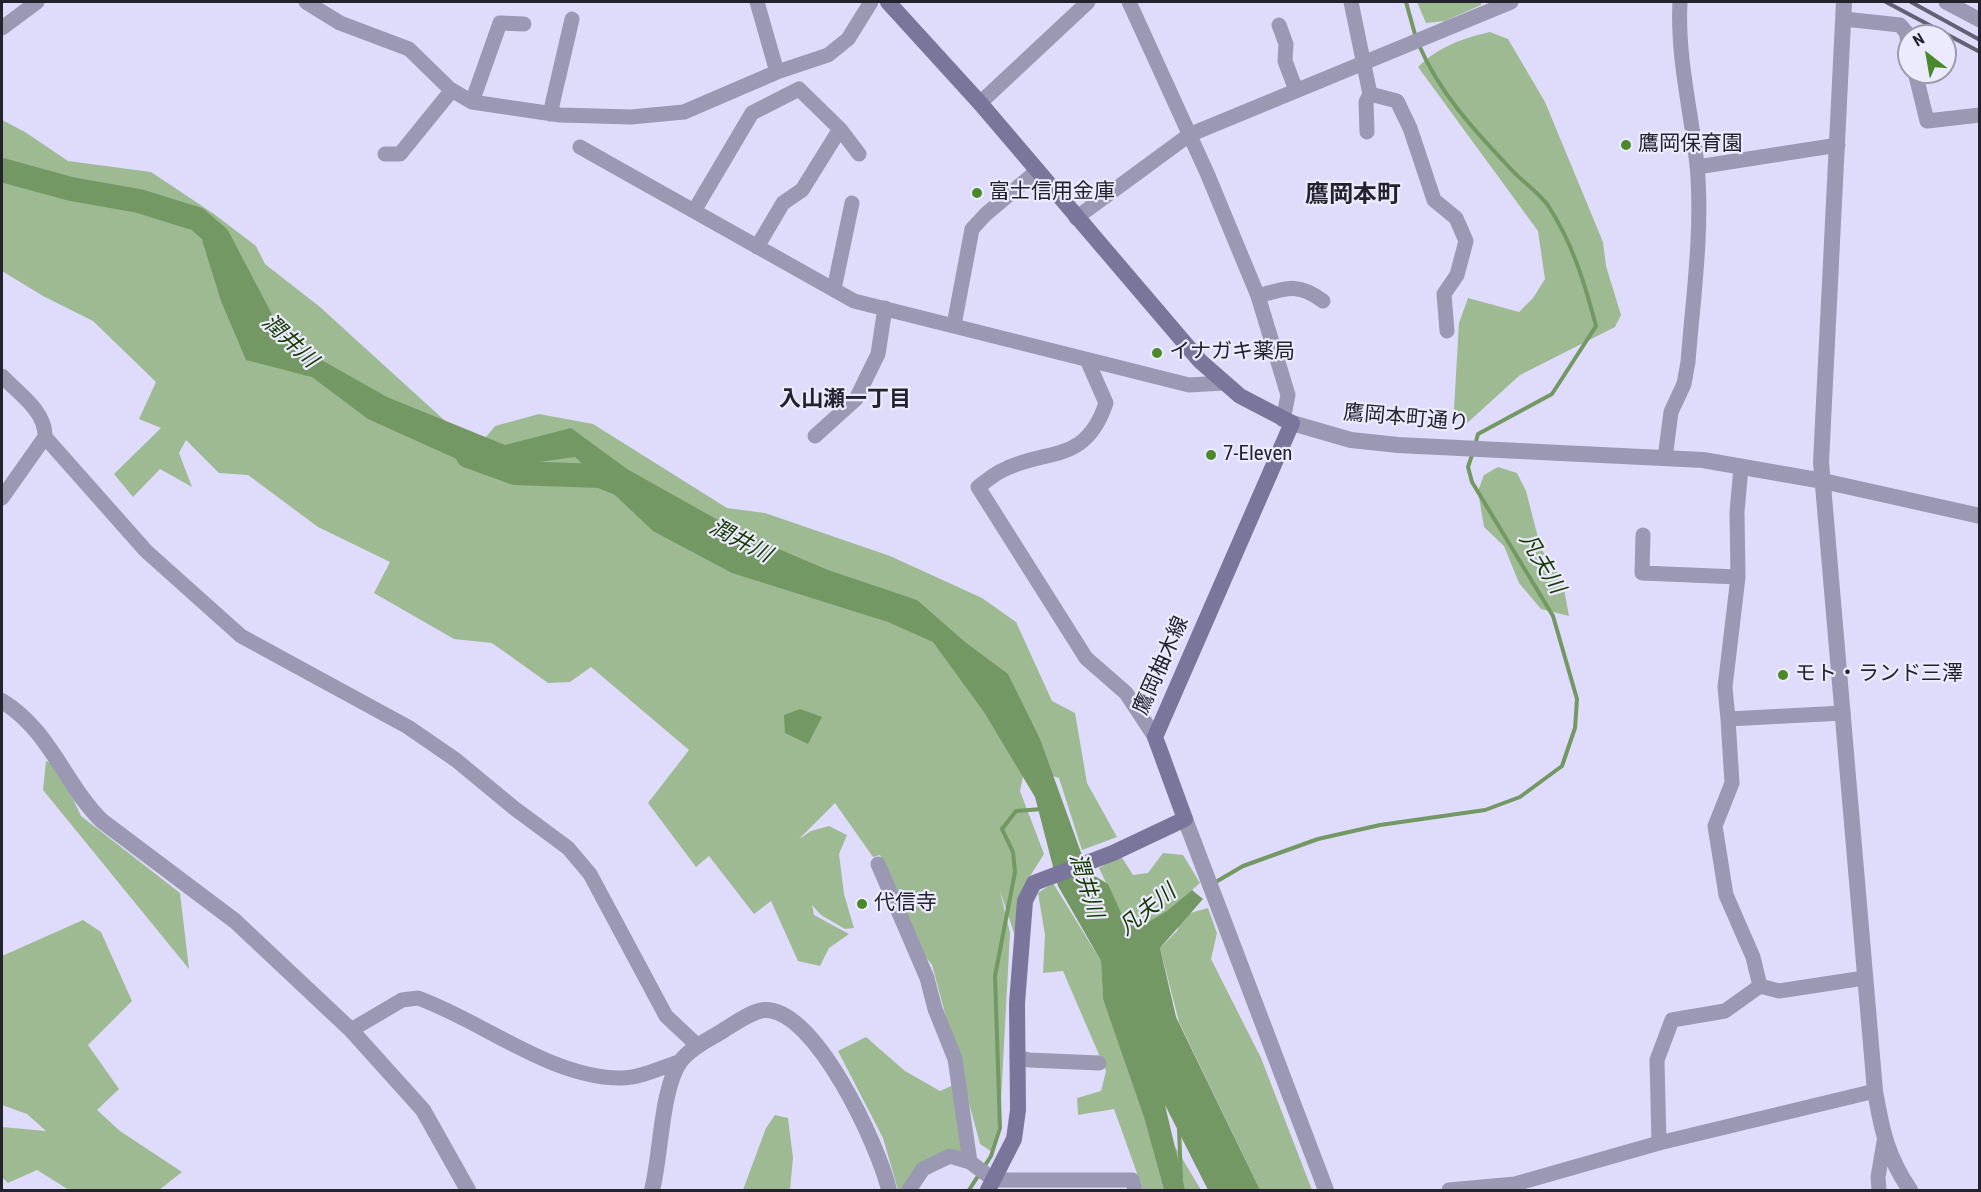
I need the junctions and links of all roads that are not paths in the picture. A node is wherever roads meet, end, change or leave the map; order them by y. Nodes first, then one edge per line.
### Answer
1 (37, 2) edge
2 (757, 2) edge
3 (871, 2) edge
4 (888, 2) edge
5 (1088, 2) edge
6 (1129, 2) edge
7 (1351, 2) edge
8 (1511, 2) edge
9 (1680, 2) edge
10 (1844, 2) edge
11 (1946, 2) edge
12 (313, 3) edge
13 (572, 19) dead end
14 (1844, 19) junction
15 (1980, 20) edge
16 (524, 24) dead end
17 (1279, 25) dead end
18 (1897, 25) edge
19 (2, 28) edge
20 (1363, 62) junction
21 (777, 72) junction
22 (1918, 84) edge
23 (453, 90) junction
24 (1296, 90) junction
25 (1371, 94) junction
26 (472, 102) junction
27 (980, 103) junction
28 (550, 114) junction
29 (1980, 115) edge
30 (840, 129) junction
31 (1367, 132) dead end
32 (1190, 135) junction
33 (1838, 145) junction
34 (579, 147) dead end
35 (385, 154) dead end
36 (859, 154) dead end
37 (1697, 167) junction
38 (1037, 171) junction
39 (852, 203) dead end
40 (694, 211) junction
41 (1076, 218) junction
42 (757, 247) junction
43 (834, 290) junction
44 (1258, 296) junction
45 (1323, 301) dead end
46 (885, 308) junction
47 (954, 325) junction
48 (1447, 331) dead end
49 (1088, 362) junction
50 (2, 376) edge
51 (1224, 384) junction
52 (1288, 422) junction
53 (815, 436) dead end
54 (45, 437) junction
55 (1665, 458) junction
56 (1741, 467) junction
57 (1822, 481) junction
58 (2, 498) edge
59 (1980, 516) edge
60 (1643, 536) dead end
61 (1738, 577) junction
62 (2, 701) edge
63 (1843, 713) junction
64 (1728, 719) junction
65 (1155, 737) junction
66 (1185, 819) junction
67 (878, 864) dead end
68 (1864, 978) junction
69 (1760, 986) junction
70 (351, 1030) junction
71 (698, 1046) junction
72 (1017, 1057) junction
73 (681, 1061) junction
74 (1099, 1063) dead end
75 (1875, 1091) junction
76 (1884, 1142) junction
77 (1659, 1143) junction
78 (970, 1162) junction
79 (991, 1186) edge
80 (1084, 1186) edge
81 (468, 1191) edge
82 (652, 1191) edge
83 (889, 1191) edge
84 (909, 1191) edge
85 (1135, 1191) edge
86 (1326, 1191) edge
87 (1449, 1191) edge
88 (1879, 1191) edge
89 (1910, 1191) edge

1 - 19 street
2 - 21 street
3 - 21 street
4 - 27 main road
5 - 27 street
6 - 32 street
7 - 20 street
8 - 20 street
9 - 37 street
10 - 14 street
11 - 15 street
12 - 23 street
13 - 28 street
14 - 18 street
14 - 33 street
16 - 26 street
17 - 24 street
20 - 24 street
20 - 25 street
21 - 28 street
22 - 29 street
23 - 26 street
23 - 35 street
24 - 32 street
25 - 31 street
25 - 48 street
26 - 28 street
27 - 38 main road, 鷹岡本町通り
30 - 36 street
30 - 40 street
30 - 42 street
32 - 41 street
32 - 44 street
33 - 37 street
33 - 57 street
34 - 40 street
37 - 55 street
38 - 41 main road, 鷹岡本町通り
38 - 47 street
39 - 43 street
40 - 42 street
41 - 51 main road, 鷹岡本町通り
42 - 43 street
43 - 46 street
44 - 45 street
44 - 52 street
46 - 47 street
46 - 53 street
47 - 49 street
49 - 51 street
49 - 65 street
50 - 54 street
51 - 52 main road, 鷹岡本町通り
52 - 55 street, 鷹岡本町通り
52 - 65 main road, 鷹岡柚木線
54 - 58 street
54 - 71 street
55 - 56 street, 鷹岡本町通り
56 - 57 street, 鷹岡本町通り
56 - 61 street
57 - 59 street, 鷹岡本町通り
57 - 63 street
60 - 61 street
61 - 64 street
62 - 70 street
63 - 64 street
63 - 68 street
64 - 69 street
65 - 66 main road, 鷹岡柚木線
66 - 72 main road
66 - 86 street
67 - 78 street
68 - 69 street
68 - 75 street
69 - 77 street
70 - 73 street
70 - 81 street
71 - 73 street
71 - 83 street
72 - 74 street
72 - 79 main road
73 - 82 street
75 - 76 street
75 - 77 street
76 - 88 street
76 - 89 street
77 - 87 street
78 - 79 street
78 - 84 street
79 - 80 street
80 - 85 street

